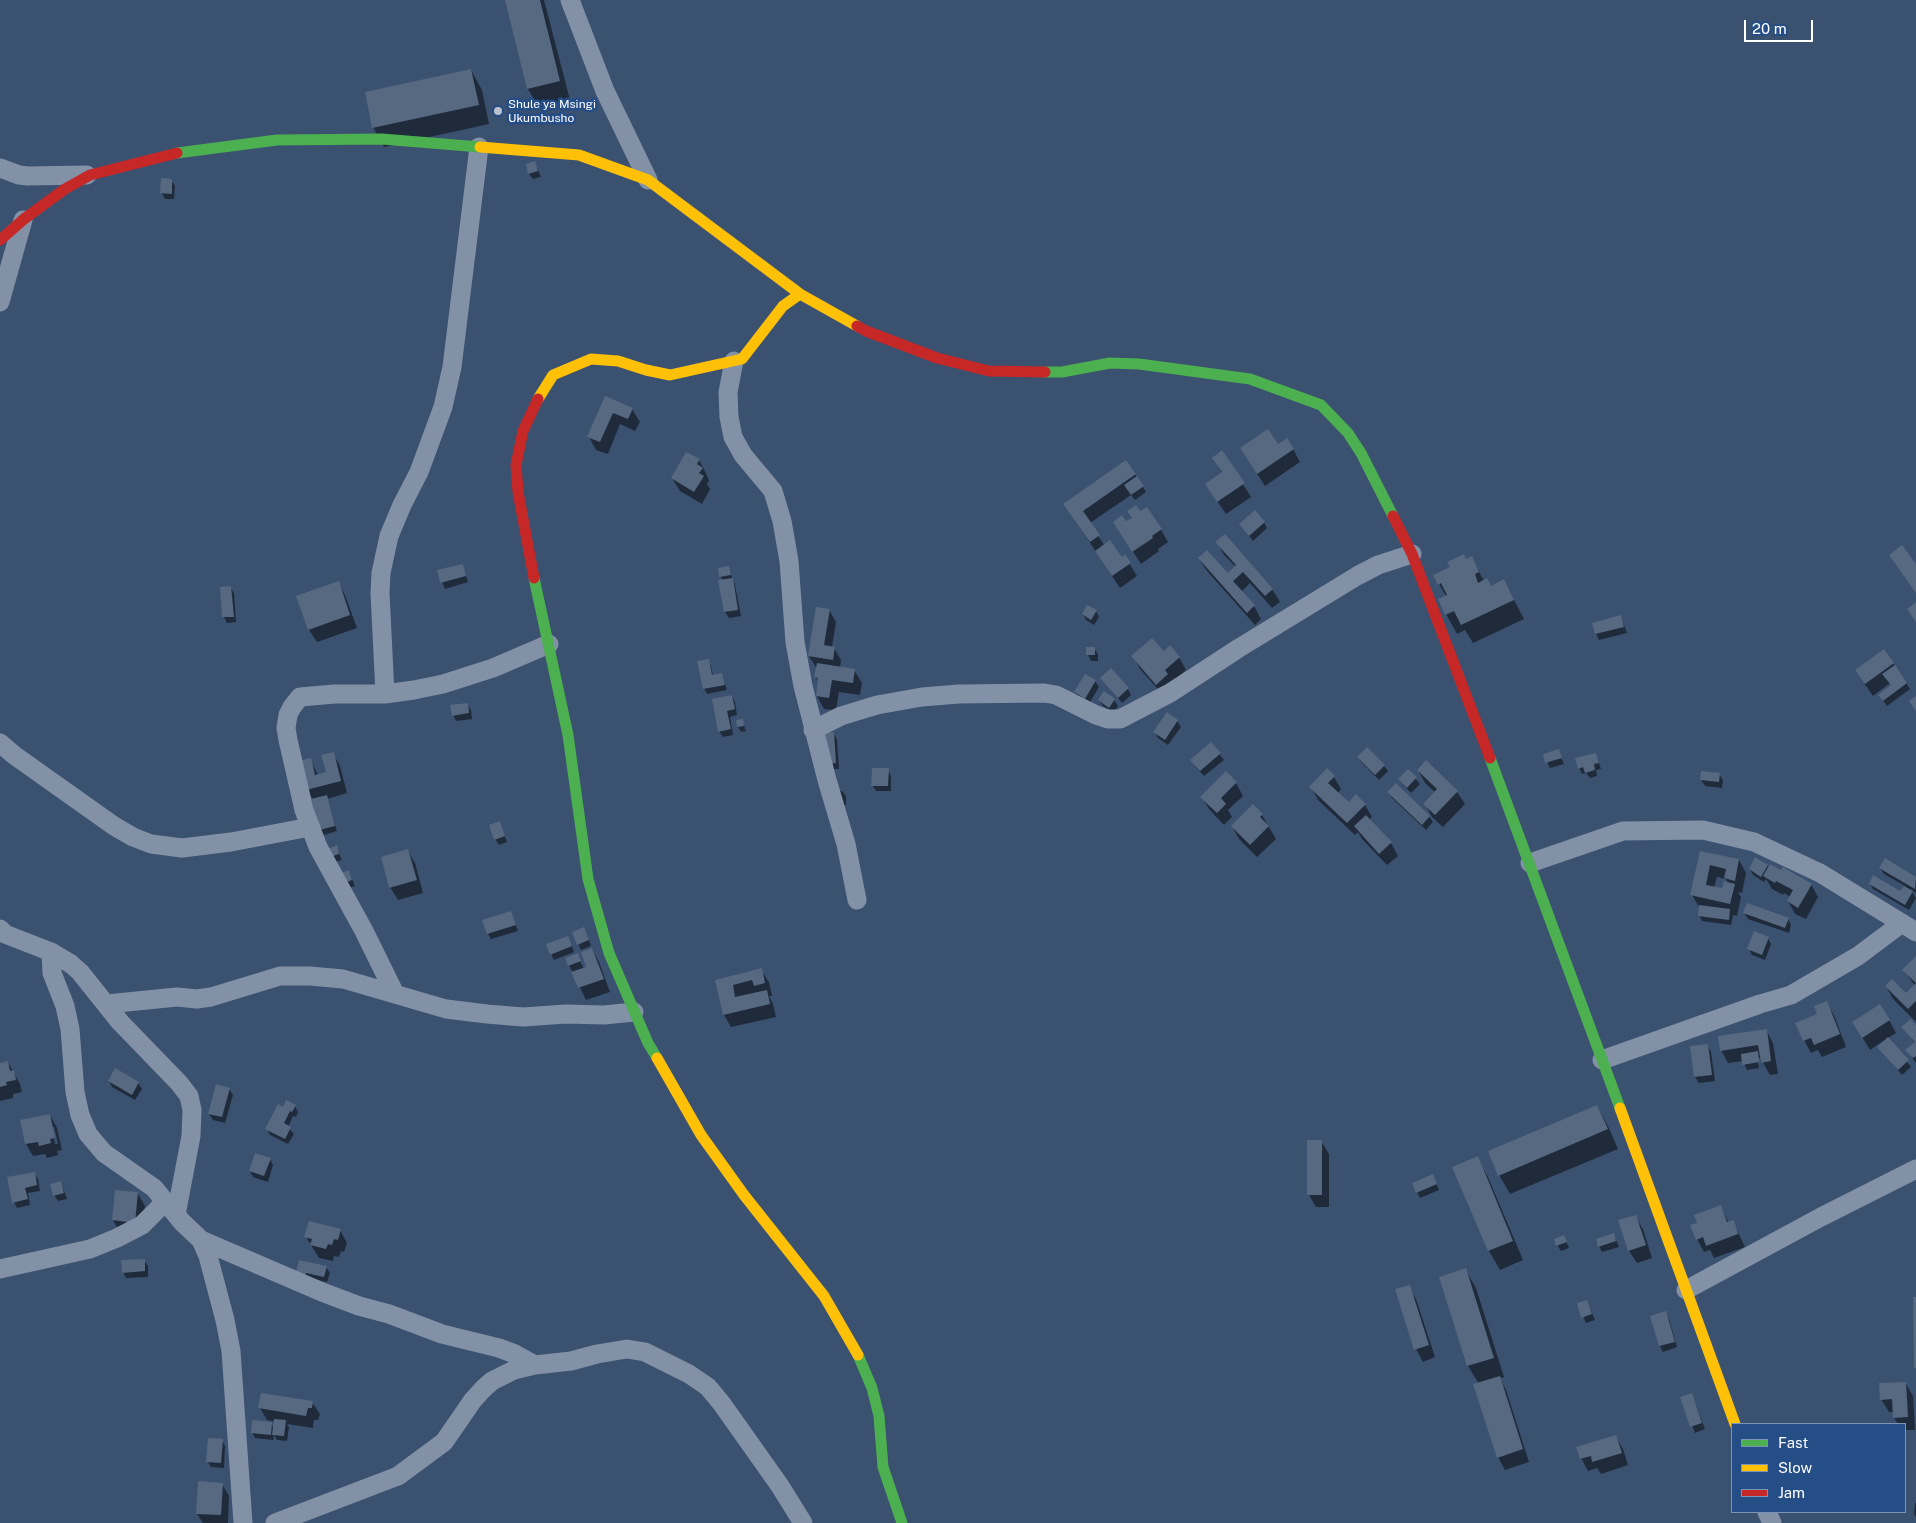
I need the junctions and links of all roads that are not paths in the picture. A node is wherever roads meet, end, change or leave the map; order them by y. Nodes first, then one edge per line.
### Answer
1 (570, 0) edge
2 (479, 147) junction
3 (0, 168) edge
4 (90, 175) junction
5 (648, 180) junction
6 (24, 219) junction
7 (0, 240) edge
8 (800, 294) junction
9 (0, 302) edge
10 (734, 361) junction
11 (1412, 554) junction
12 (549, 644) junction
13 (385, 694) junction
14 (813, 730) junction
15 (0, 743) edge
16 (310, 827) junction
17 (1530, 863) junction
18 (857, 900) dead end
19 (1909, 927) edge
20 (0, 929) edge
21 (51, 952) junction
22 (394, 994) junction
23 (107, 1004) junction
24 (634, 1012) junction
25 (1602, 1060) junction
26 (1916, 1169) edge
27 (171, 1208) junction
28 (201, 1240) junction
29 (0, 1269) edge
30 (1686, 1290) junction
31 (535, 1365) junction
32 (1735, 1423) edge
33 (243, 1523) edge
34 (275, 1523) edge
35 (803, 1523) edge
36 (902, 1523) edge

1 - 5 street
2 - 4 street
2 - 5 street
2 - 13 street
3 - 4 street
4 - 6 street
5 - 8 street
6 - 7 street
6 - 9 street
8 - 10 street
8 - 11 street
10 - 12 street
10 - 14 street
11 - 14 street
11 - 17 street
12 - 13 street
12 - 24 street
13 - 16 street
14 - 18 street
15 - 16 street
16 - 22 street
17 - 19 street
17 - 25 street
19 - 25 street
20 - 21 street
21 - 23 street
21 - 27 street
22 - 23 street
22 - 24 street
23 - 27 street
24 - 36 street
25 - 30 street
26 - 30 street
27 - 28 street
27 - 29 street
28 - 31 street
28 - 33 street
30 - 32 street
31 - 34 street
31 - 35 street

